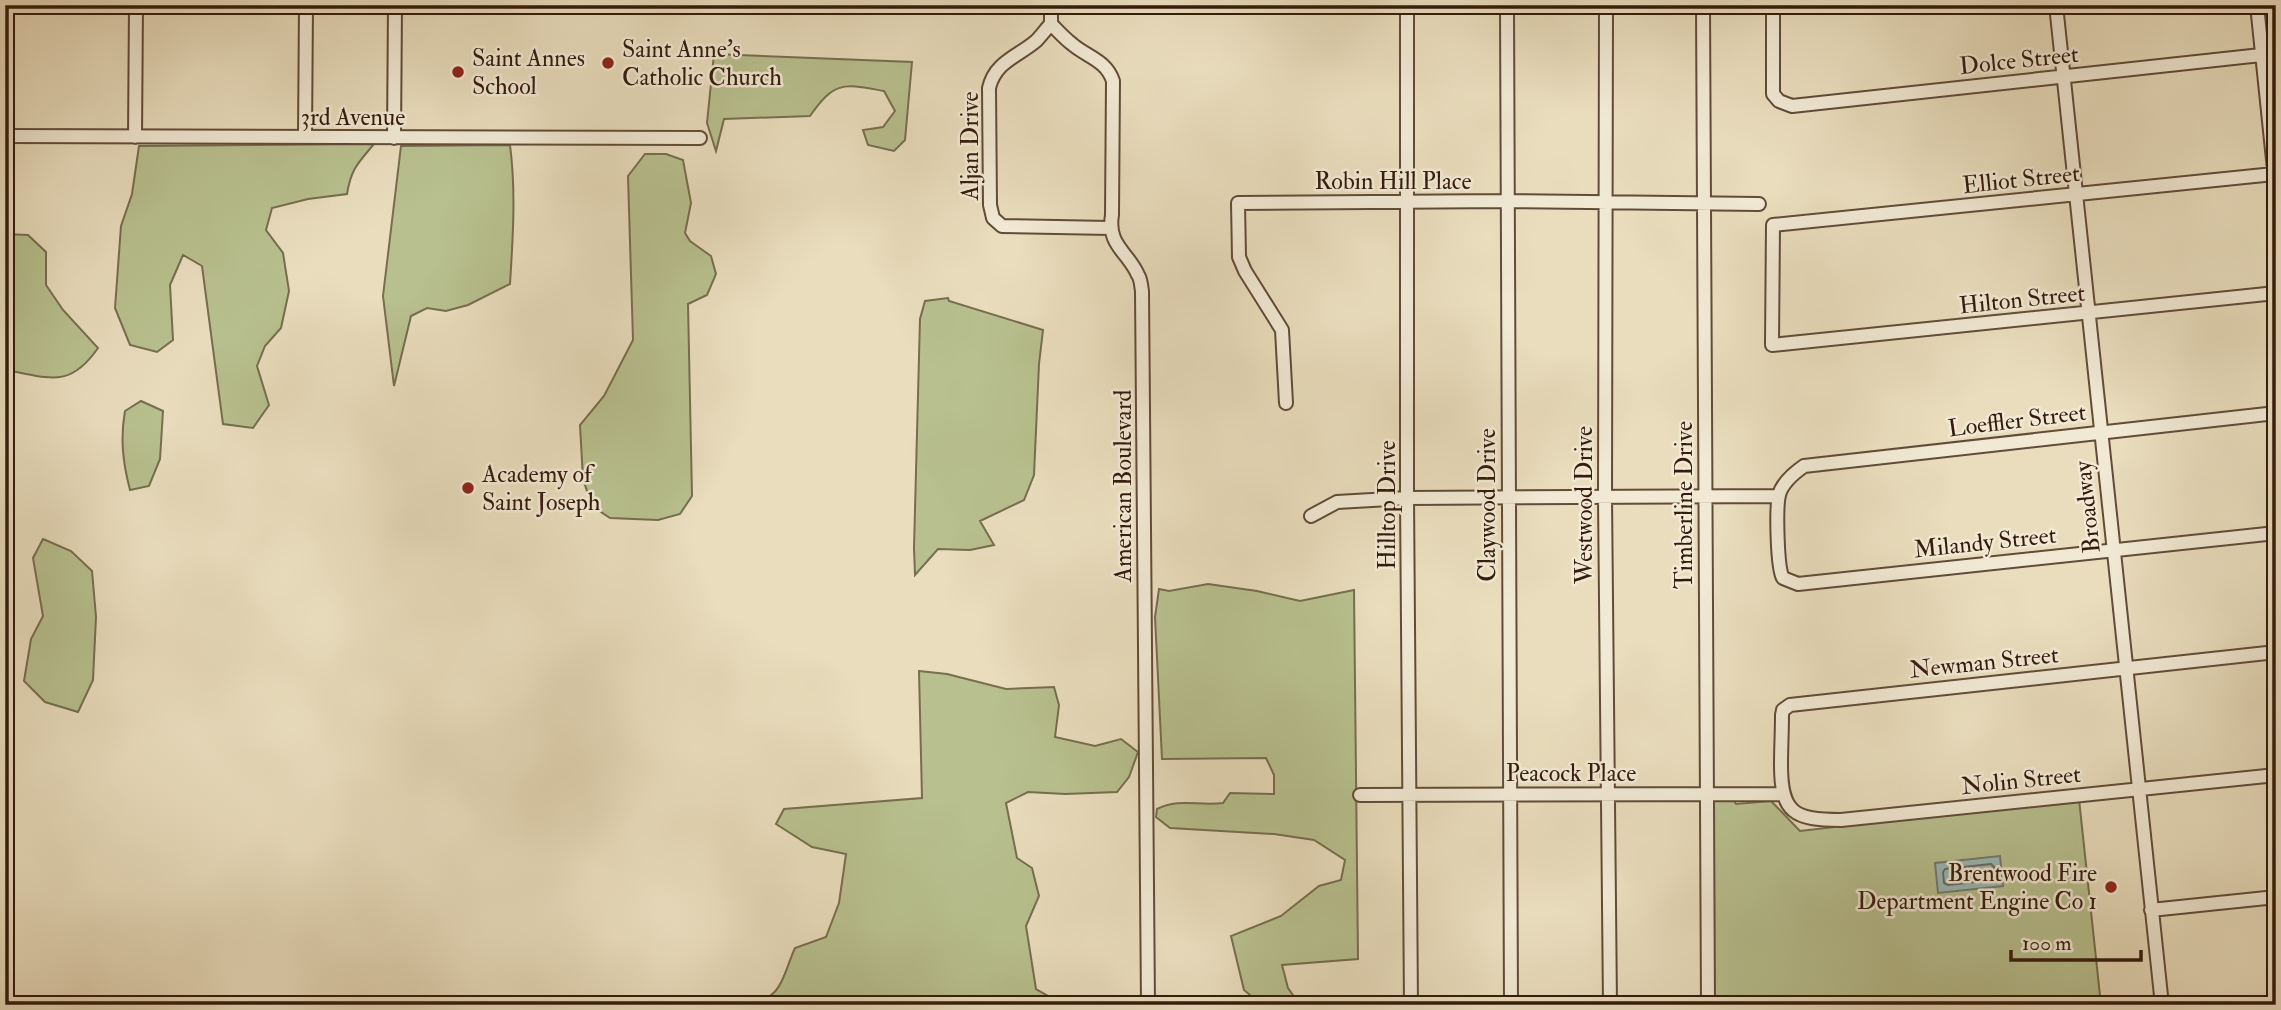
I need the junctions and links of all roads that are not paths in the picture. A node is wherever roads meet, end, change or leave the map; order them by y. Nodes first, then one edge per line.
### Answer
1 (136, 5) edge
2 (306, 5) edge
3 (396, 5) edge
4 (1051, 5) edge
5 (1407, 5) edge
6 (1507, 5) edge
7 (1606, 5) edge
8 (1703, 5) edge
9 (1773, 5) edge
10 (2056, 5) edge
11 (2257, 5) edge
12 (1051, 24) junction
13 (2261, 55) junction
14 (2063, 76) junction
15 (2273, 123) edge
16 (5, 136) edge
17 (135, 137) junction
18 (305, 138) junction
19 (394, 138) junction
20 (700, 138) dead end
21 (2274, 174) edge
22 (2276, 189) edge
23 (2076, 195) junction
24 (1507, 201) junction
25 (1408, 202) junction
26 (1605, 202) junction
27 (1704, 202) junction
28 (1759, 204) dead end
29 (1110, 228) junction
30 (2276, 293) edge
31 (2088, 312) junction
32 (1772, 345) joint
33 (1286, 402) dead end
34 (2276, 413) edge
35 (2100, 431) junction
36 (1779, 496) junction
37 (1407, 498) junction
38 (1605, 498) junction
39 (1705, 498) junction
40 (1508, 499) junction
41 (1311, 516) dead end
42 (2276, 533) edge
43 (2112, 549) junction
44 (2276, 652) edge
45 (2125, 668) junction
46 (2276, 775) edge
47 (2138, 789) junction
48 (1510, 794) junction
49 (1607, 794) junction
50 (1706, 794) junction
51 (1782, 794) junction
52 (1360, 795) dead end
53 (1410, 796) junction
54 (2276, 897) edge
55 (2151, 910) junction
56 (1148, 1005) edge
57 (1411, 1005) edge
58 (1511, 1005) edge
59 (1610, 1005) edge
60 (1708, 1005) edge
61 (2162, 1005) edge

1 - 17 street
2 - 18 street
3 - 19 street
4 - 12 street
5 - 25 street, Hilltop Drive
6 - 24 street, Claywood Drive
7 - 26 street, Westwood Drive
8 - 27 street, Timberline Drive
9 - 14 street, Dolce Street
10 - 14 street, Broadway
11 - 13 street
12 - 29 street
12 - 29 street, Aljan Drive
13 - 14 street, Dolce Street
13 - 15 street
14 - 23 street, Broadway
15 - 21 street
16 - 17 street, 3rd Avenue
17 - 18 street, 3rd Avenue
18 - 19 street, 3rd Avenue
19 - 20 street, 3rd Avenue
21 - 22 street
21 - 23 street, Elliot Street
23 - 31 street, Broadway
23 - 32 street, Elliot Street
24 - 25 street, Robin Hill Place
24 - 26 street, Robin Hill Place
24 - 40 street, Claywood Drive
25 - 33 street, Robin Hill Place
25 - 37 street, Hilltop Drive
26 - 27 street, Robin Hill Place
26 - 38 street, Westwood Drive
27 - 28 street, Robin Hill Place
27 - 39 street, Timberline Drive
29 - 56 street, American Boulevard
30 - 31 street, Hilton Street
31 - 32 street, Hilton Street
31 - 35 street, Broadway
34 - 35 street, Loeffler Street
35 - 36 street, Loeffler Street
35 - 43 street, Broadway
36 - 39 street
36 - 43 street, Milandy Street
37 - 40 street
37 - 41 street
37 - 53 street, Hilltop Drive
38 - 39 street
38 - 40 street
38 - 49 street, Westwood Drive
39 - 50 street, Timberline Drive
40 - 48 street, Claywood Drive
42 - 43 street, Milandy Street
43 - 45 street, Broadway
44 - 45 street, Newman Street
45 - 47 street, Broadway
45 - 51 street, Newman Street
46 - 47 street, Nolin Street
47 - 51 street, Nolin Street
47 - 55 street, Broadway
48 - 49 street, Peacock Place
48 - 53 street, Peacock Place
48 - 58 street, Claywood Drive
49 - 50 street, Peacock Place
49 - 59 street, Westwood Drive
50 - 51 street, Peacock Place
50 - 60 street, Timberline Drive
52 - 53 street, Peacock Place
53 - 57 street, Hilltop Drive
54 - 55 street
55 - 61 street, Broadway

